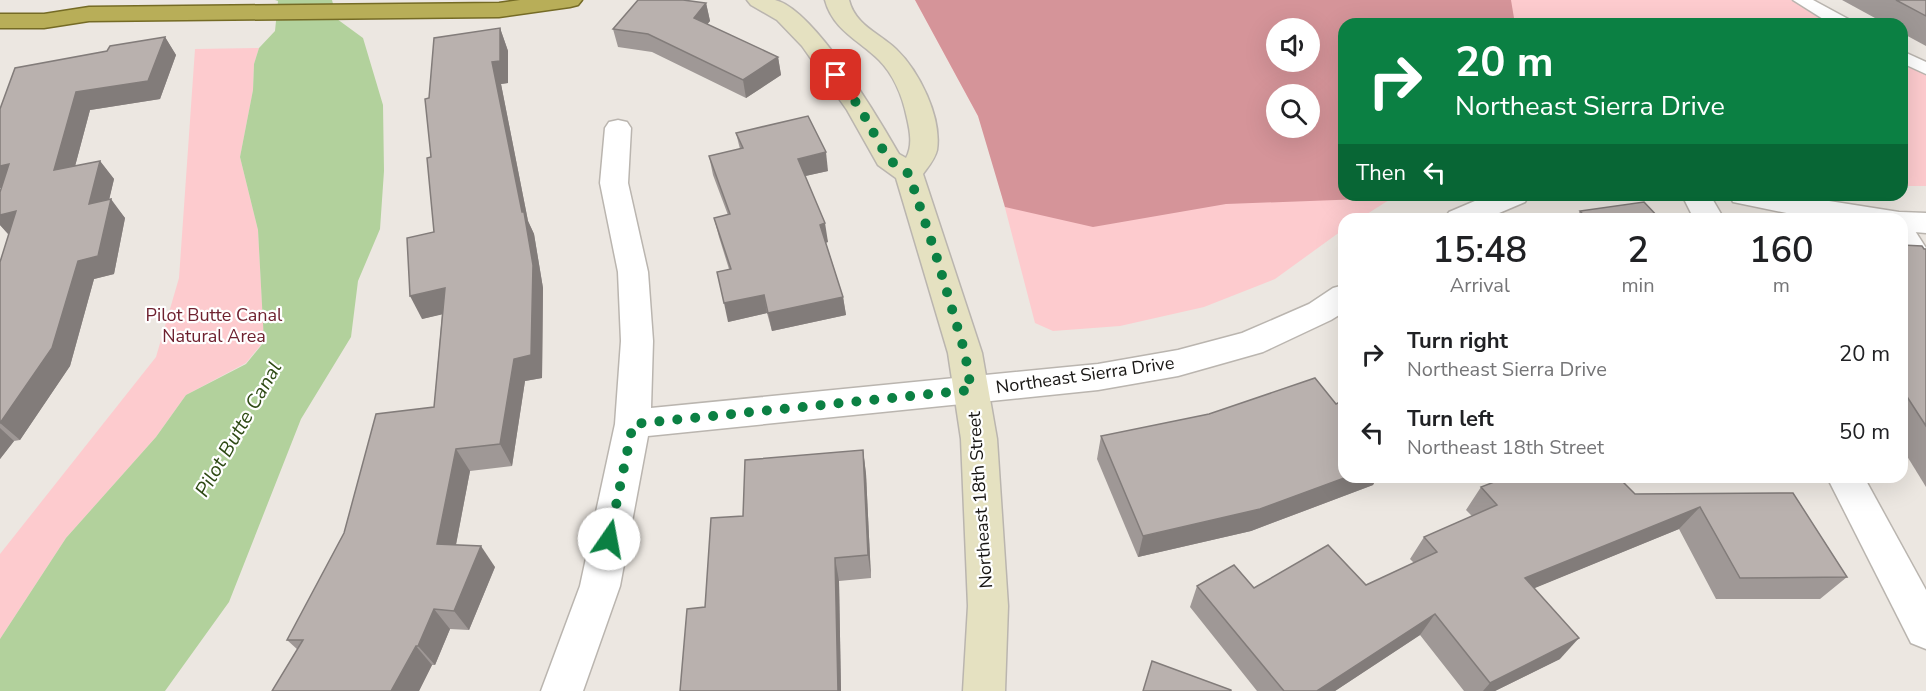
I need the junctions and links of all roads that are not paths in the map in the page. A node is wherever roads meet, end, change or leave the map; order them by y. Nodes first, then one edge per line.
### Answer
1 (464, 0) edge
2 (570, 0) edge
3 (759, 0) edge
4 (837, 0) edge
5 (1801, 0) edge
6 (374, 5) edge
7 (0, 6) edge
8 (424, 9) junction
9 (90, 14) junction
10 (1833, 18) edge
11 (0, 21) edge
12 (1908, 59) edge
13 (1926, 69) edge
14 (618, 128) dead end
15 (909, 174) junction
16 (1501, 201) edge
17 (1773, 201) edge
18 (1473, 213) edge
19 (1842, 213) edge
20 (1908, 221) edge
21 (1926, 223) edge
22 (1908, 237) edge
23 (1926, 265) edge
24 (1338, 300) edge
25 (971, 390) junction
26 (633, 424) junction
27 (1848, 483) edge
28 (1926, 630) edge
29 (562, 691) edge
30 (984, 691) edge

1 - 8 highway
2 - 8 highway
3 - 15 main road
4 - 15 main road
5 - 10 lane
6 - 8 highway
6 - 9 highway
7 - 9 highway
9 - 11 highway
12 - 13 lane
14 - 26 street
15 - 25 main road, Northeast 18th Street
16 - 18 street
17 - 19 street
20 - 21 street
22 - 23 lane
24 - 25 street, Northeast Sierra Drive
25 - 26 street, Northeast Sierra Drive
25 - 30 main road, Northeast 18th Street
26 - 29 street
27 - 28 street

